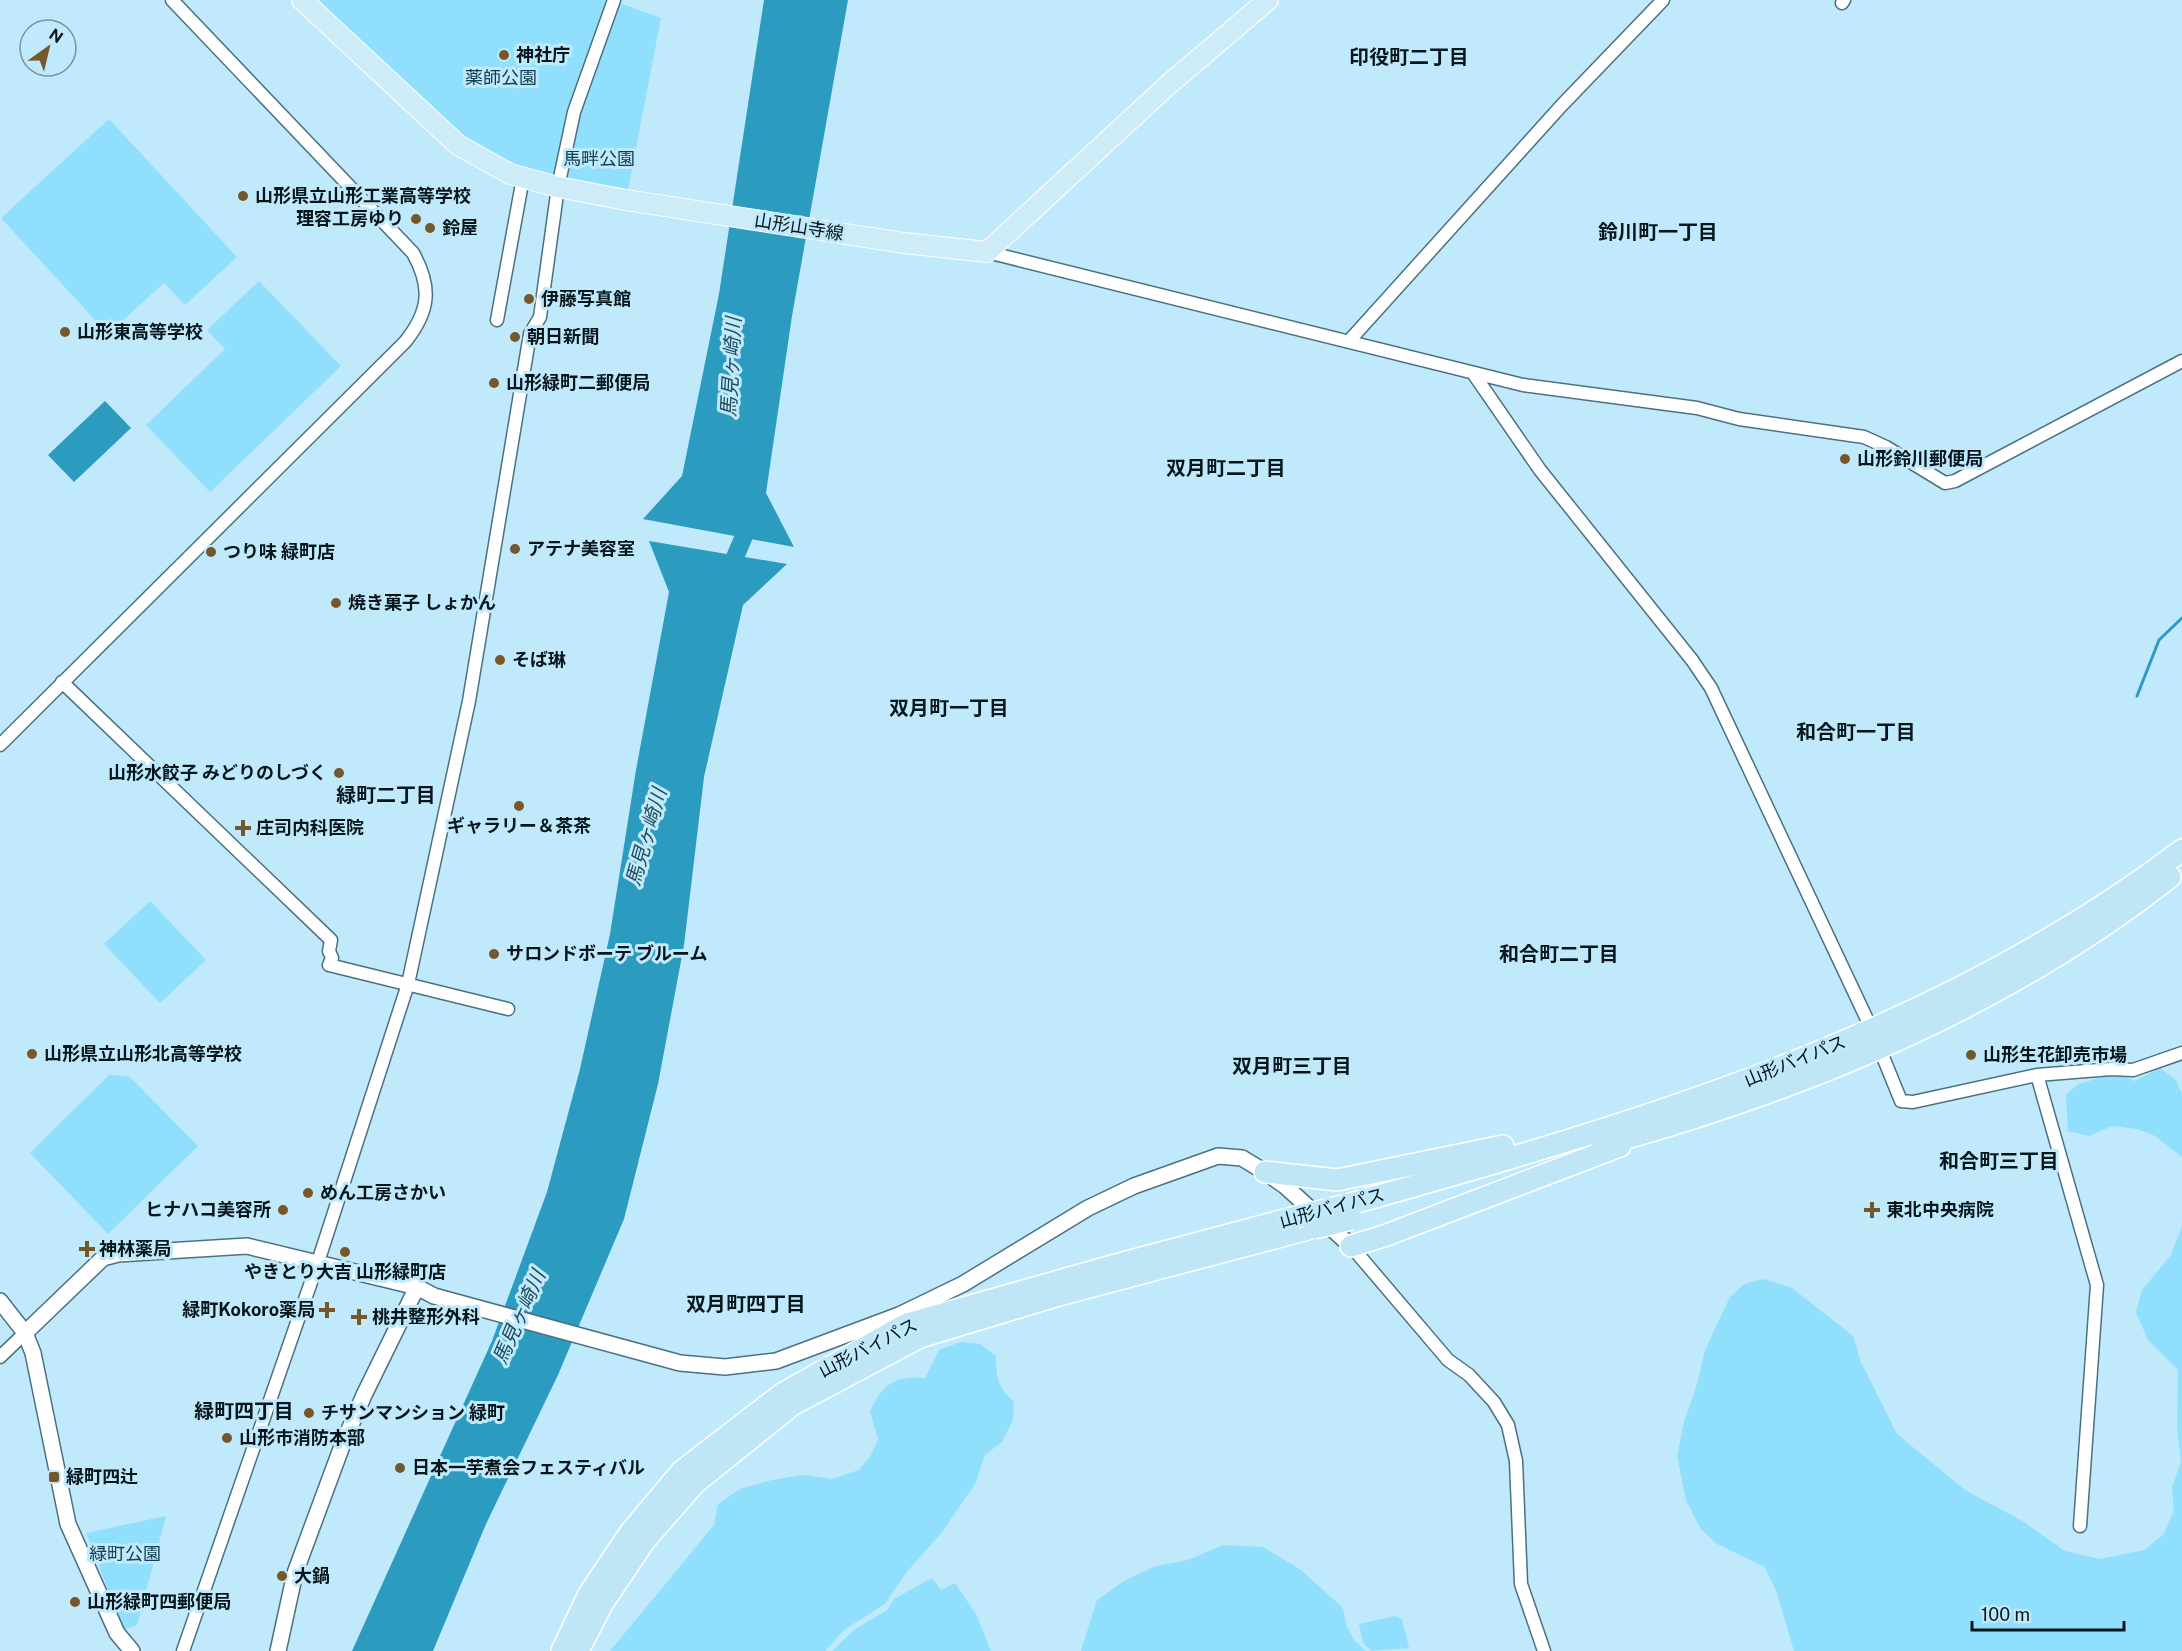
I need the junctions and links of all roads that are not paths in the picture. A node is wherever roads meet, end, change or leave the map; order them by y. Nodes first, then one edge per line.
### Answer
1 (172, 0) edge
2 (302, 0) edge
3 (614, 0) edge
4 (1268, 0) edge
5 (1663, 0) edge
6 (523, 178) junction
7 (558, 188) junction
8 (987, 252) junction
9 (497, 320) dead end
10 (1349, 341) junction
11 (2182, 361) edge
12 (1473, 373) junction
13 (62, 682) junction
14 (0, 745) edge
15 (2182, 850) edge
16 (2182, 868) edge
17 (408, 984) junction
18 (508, 1009) dead end
19 (1876, 1039) junction
20 (2182, 1053) edge
21 (2037, 1075) junction
22 (1661, 1121) junction
23 (1264, 1172) junction
24 (1302, 1223) junction
25 (1351, 1246) junction
26 (318, 1262) junction
27 (417, 1287) junction
28 (0, 1301) edge
29 (25, 1333) junction
30 (0, 1358) edge
31 (2080, 1526) dead end
32 (132, 1651) edge
33 (183, 1651) edge
34 (278, 1651) edge
35 (562, 1651) edge
36 (578, 1651) edge
37 (1544, 1651) edge

1 - 13 street
2 - 6 main road, 山形山寺線
3 - 7 street
4 - 8 main road
5 - 10 street
6 - 7 main road, 山形山寺線
6 - 9 street
7 - 8 main road, 山形山寺線
7 - 17 street
8 - 10 street
10 - 12 street
11 - 12 street
12 - 19 street
13 - 14 street
13 - 17 street
15 - 19 highway, 山形バイパス
16 - 19 highway, 山形バイパス
17 - 18 street
17 - 26 street
19 - 21 street
19 - 22 highway, 山形バイパス
20 - 21 street
21 - 31 street
22 - 23 highway
22 - 24 highway, 山形バイパス, bridge
22 - 25 highway
23 - 25 street
23 - 27 street
24 - 35 highway, 山形バイパス
24 - 36 highway, 山形バイパス
25 - 37 street
26 - 27 street
26 - 29 street
26 - 33 street
27 - 34 street
28 - 29 street
29 - 30 street
29 - 32 street

